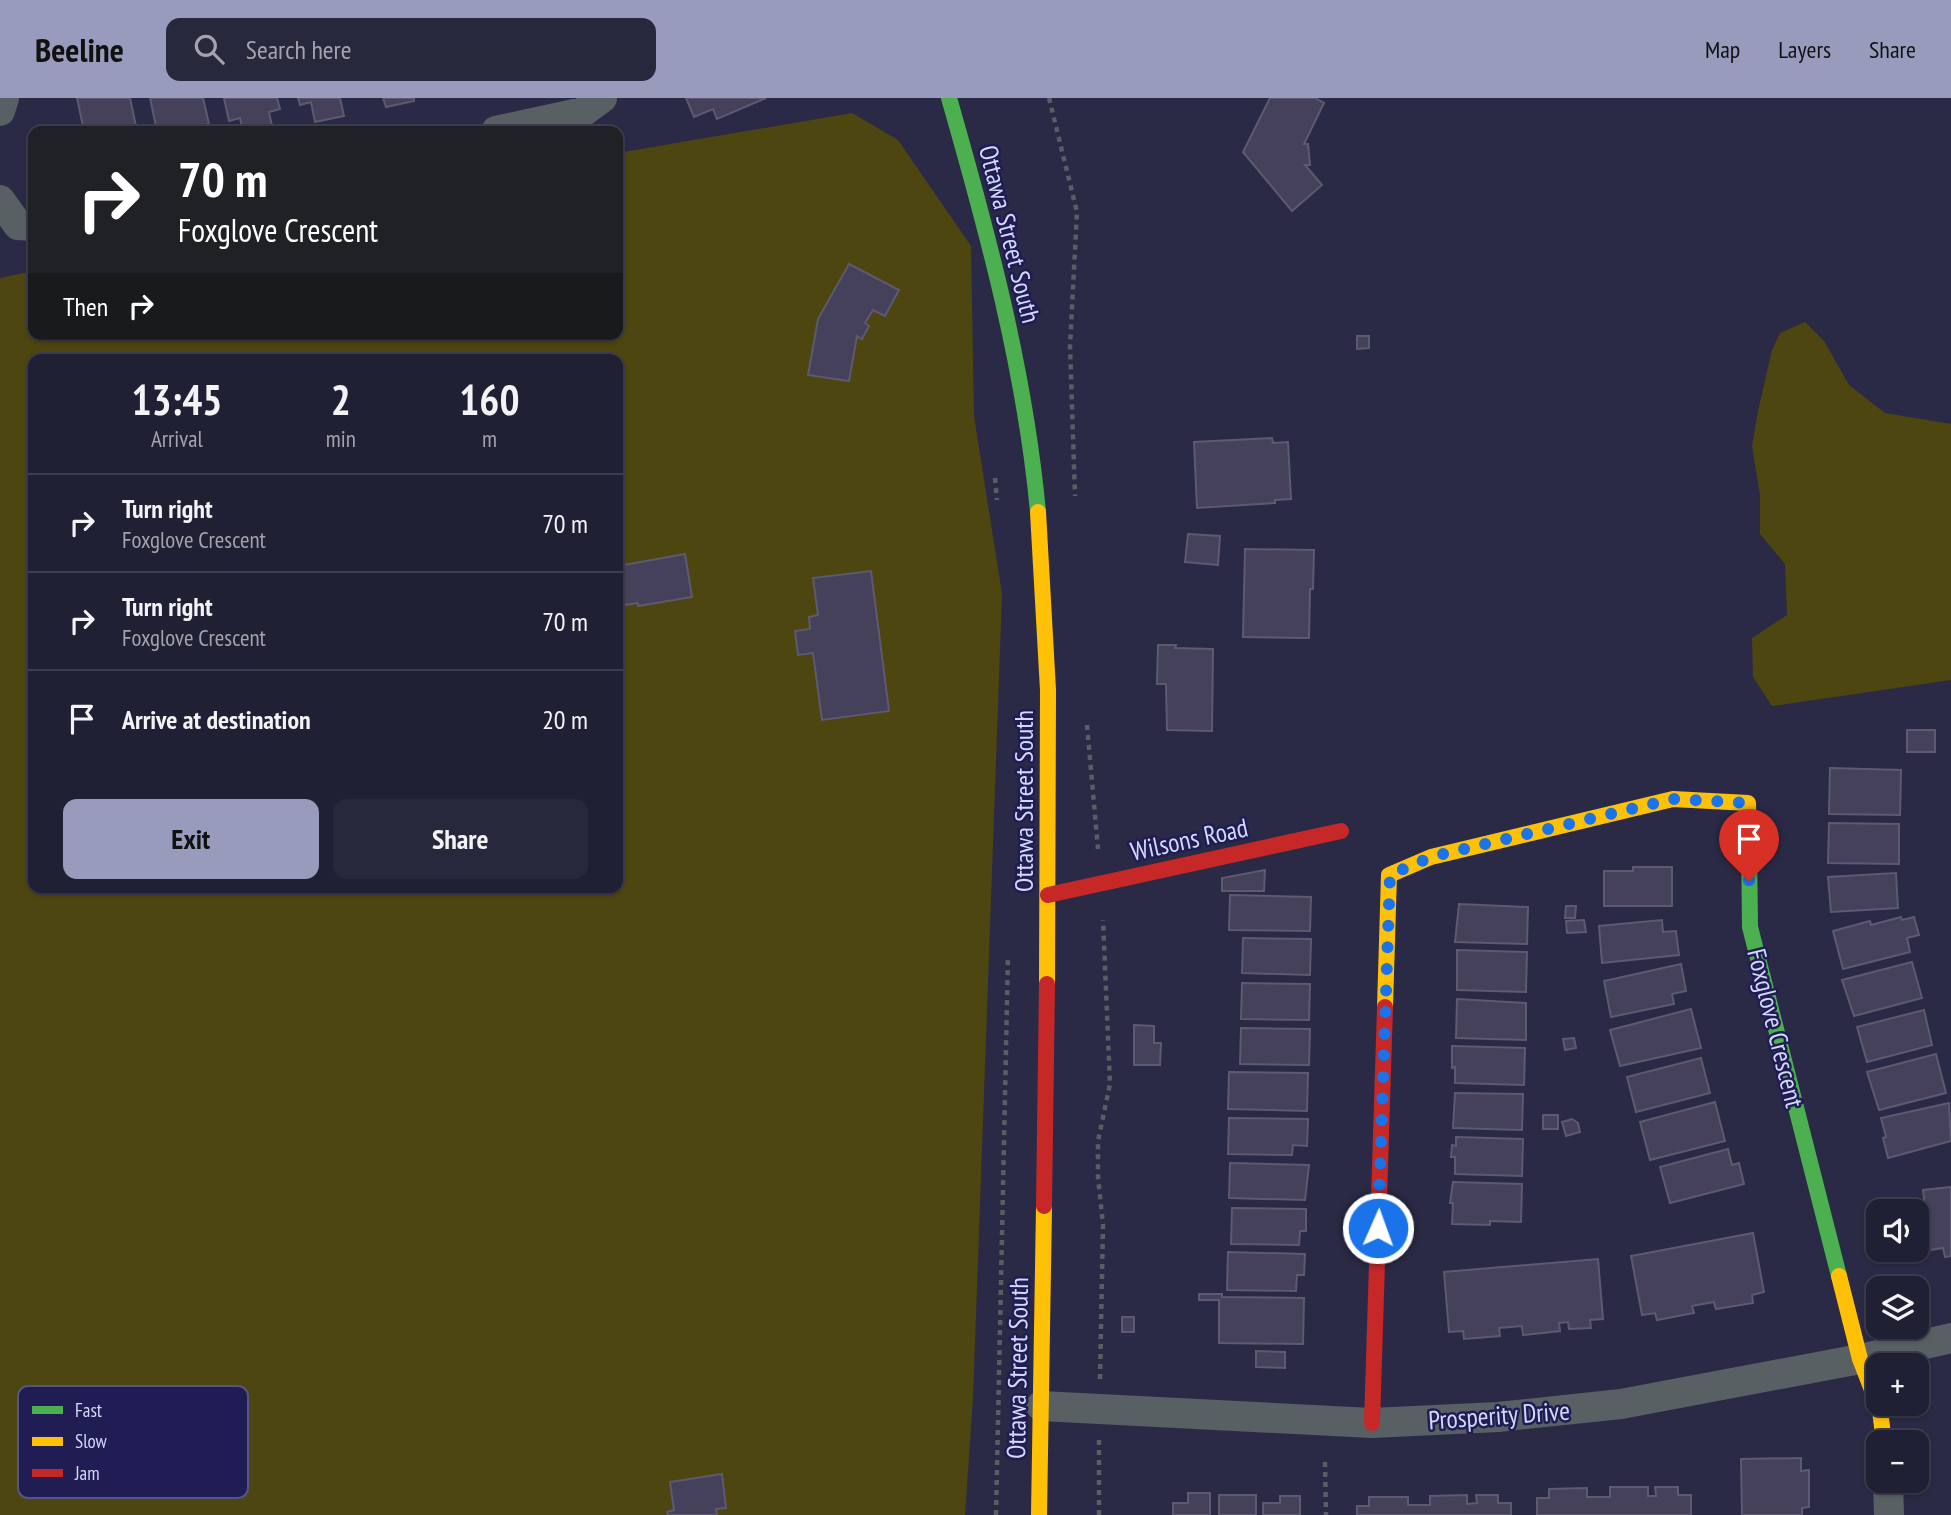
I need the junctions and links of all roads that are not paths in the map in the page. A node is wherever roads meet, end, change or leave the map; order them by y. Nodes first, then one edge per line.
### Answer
1 (4, 98) edge
2 (602, 98) edge
3 (949, 98) edge
4 (0, 111) edge
5 (519, 126) edge
6 (0, 200) edge
7 (28, 226) edge
8 (1340, 831) dead end
9 (1048, 895) junction
10 (1951, 1338) edge
11 (1860, 1359) junction
12 (1041, 1406) junction
13 (1372, 1423) junction
14 (1882, 1430) edge
15 (1888, 1493) edge
16 (1039, 1515) edge
17 (1889, 1515) edge

1 - 4 street
2 - 5 street
3 - 9 street, Ottawa Street South
6 - 7 street
8 - 9 street, Wilsons Road
9 - 12 street, Ottawa Street South
10 - 11 street, Prosperity Drive
11 - 13 street, Prosperity Drive
11 - 13 street, Foxglove Crescent
11 - 14 street, Foxglove Crescent
12 - 13 street, Prosperity Drive
12 - 16 street, Ottawa Street South
15 - 17 street

